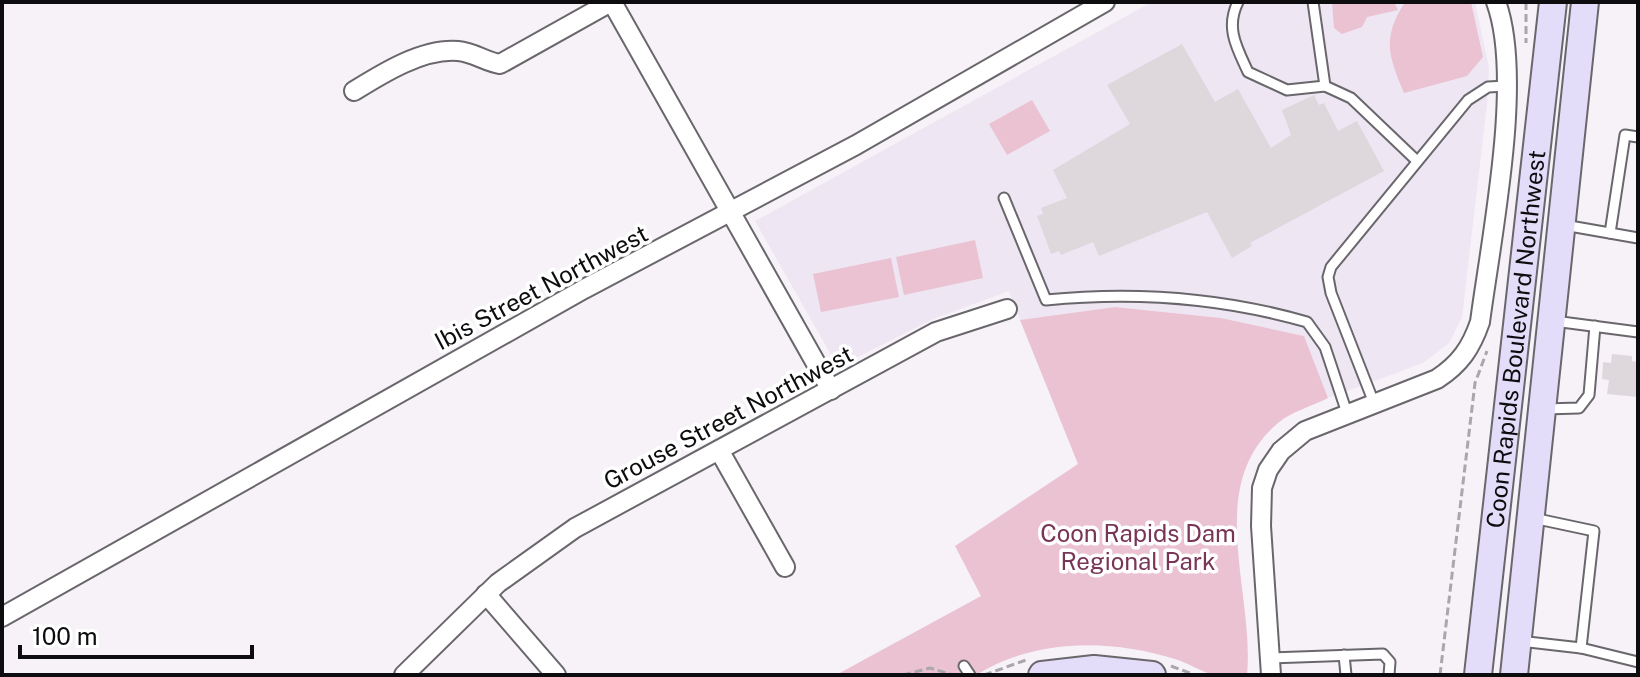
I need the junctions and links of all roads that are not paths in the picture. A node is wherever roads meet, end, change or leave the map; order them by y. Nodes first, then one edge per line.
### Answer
1 (611, 2) edge
2 (1105, 2) edge
3 (1238, 2) edge
4 (1313, 2) edge
5 (1496, 2) edge
6 (1553, 2) edge
7 (1585, 2) edge
8 (1072, 10) edge
9 (1325, 86) junction
10 (1506, 86) junction
11 (354, 91) dead end
12 (1638, 137) edge
13 (1417, 161) junction
14 (1004, 198) dead end
15 (732, 212) junction
16 (1561, 225) junction
17 (1610, 233) junction
18 (1638, 238) edge
19 (1007, 309) dead end
20 (1550, 320) junction
21 (1595, 326) junction
22 (1638, 332) edge
23 (831, 390) junction
24 (1374, 403) junction
25 (1541, 409) junction
26 (1347, 413) junction
27 (719, 450) junction
28 (1529, 517) junction
29 (785, 567) dead end
30 (486, 594) junction
31 (2, 617) edge
32 (1517, 641) junction
33 (1581, 648) junction
34 (1344, 655) junction
35 (1638, 662) edge
36 (964, 666) dead end
37 (1270, 666) edge
38 (404, 675) edge
39 (556, 675) edge
40 (970, 675) edge
41 (1042, 675) edge
42 (1152, 675) edge
43 (1346, 675) edge
44 (1389, 675) edge
45 (1478, 675) edge
46 (1514, 675) edge

1 - 11 street
1 - 15 street
2 - 8 street, Ibis Street Northwest
3 - 9 lane
4 - 9 lane
5 - 10 street
6 - 45 main road, Coon Rapids Boulevard Northwest
7 - 16 main road, Coon Rapids Boulevard Northwest
8 - 15 street, Ibis Street Northwest
9 - 13 lane
10 - 13 lane
10 - 24 street
12 - 17 lane
13 - 24 lane
14 - 26 lane
15 - 23 street
15 - 31 street, Ibis Street Northwest
16 - 17 lane
16 - 20 main road, Coon Rapids Boulevard Northwest
17 - 18 lane
19 - 23 street, Grouse Street Northwest
20 - 21 lane
20 - 25 main road, Coon Rapids Boulevard Northwest
21 - 22 lane
21 - 25 lane
23 - 27 street, Grouse Street Northwest
24 - 26 street
25 - 28 main road, Coon Rapids Boulevard Northwest
26 - 37 street
27 - 29 street
27 - 30 street, Grouse Street Northwest
28 - 32 main road, Coon Rapids Boulevard Northwest
28 - 33 lane
30 - 38 street, Grouse Street Northwest
30 - 39 street
32 - 33 lane
32 - 46 main road, Coon Rapids Boulevard Northwest
33 - 35 lane
34 - 37 lane
34 - 43 lane
34 - 44 lane
36 - 40 lane
41 - 42 main road

